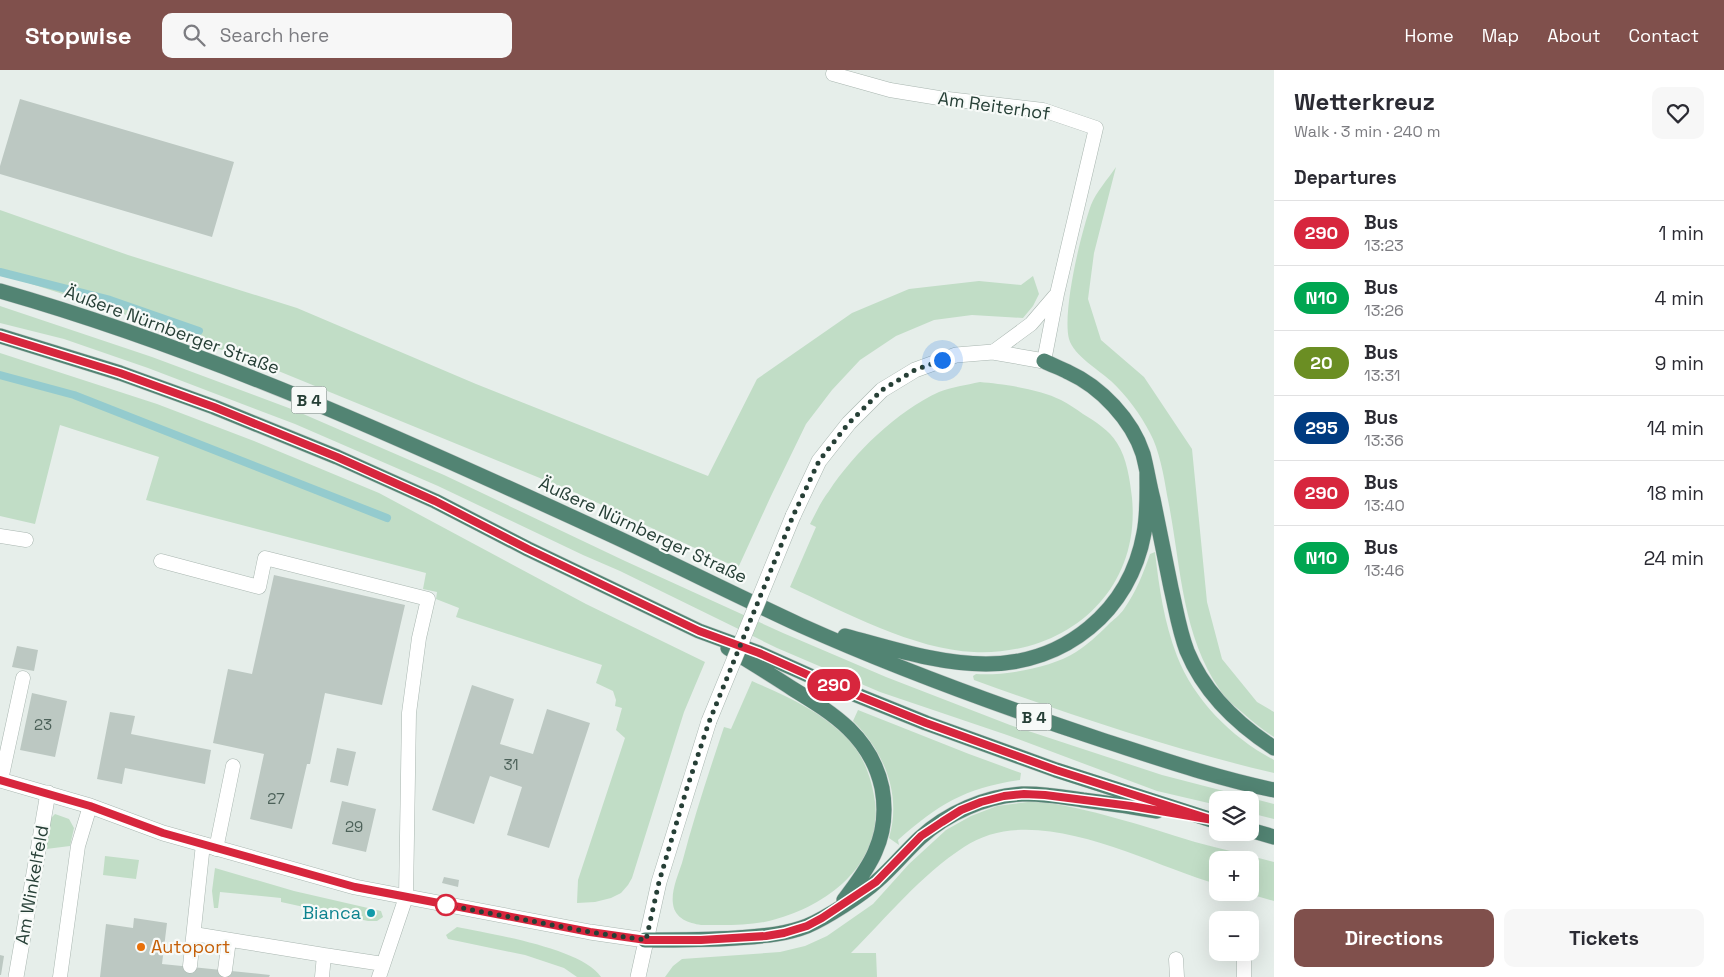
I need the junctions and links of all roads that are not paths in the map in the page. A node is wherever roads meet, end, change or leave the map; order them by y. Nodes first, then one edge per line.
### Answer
1 (833, 74) dead end
2 (0, 291) edge
3 (1057, 294) junction
4 (0, 336) edge
5 (993, 352) junction
6 (1044, 361) junction
7 (1147, 472) junction
8 (0, 536) edge
9 (26, 540) dead end
10 (161, 561) dead end
11 (800, 625) junction
12 (699, 631) junction
13 (23, 678) dead end
14 (1274, 748) edge
15 (233, 766) dead end
16 (0, 780) edge
17 (1274, 790) edge
18 (48, 793) junction
19 (90, 806) junction
20 (1209, 819) edge
21 (1209, 820) edge
22 (1259, 833) edge
23 (1274, 837) edge
24 (209, 846) junction
25 (406, 897) junction
26 (838, 907) junction
27 (194, 934) junction
28 (229, 940) junction
29 (646, 940) junction
30 (324, 955) junction
31 (1176, 960) dead end
32 (1244, 961) edge
33 (190, 966) dead end
34 (225, 970) dead end
35 (381, 971) edge
36 (16, 977) edge
37 (60, 977) edge
38 (322, 977) edge
39 (638, 977) edge
40 (1176, 977) edge
41 (1244, 977) edge

1 - 3 lane, Am Reiterhof
2 - 11 highway, Äußere Nürnberger Straße / B 4
3 - 5 lane
3 - 6 lane, Am Reiterhof
4 - 12 highway, B 4
5 - 6 street
5 - 29 street, bridge
6 - 7 highway, B 4
7 - 11 highway, B 4
7 - 14 highway
8 - 9 lane
10 - 25 lane
11 - 17 highway, Äußere Nürnberger Straße / B 4
12 - 20 highway, B 4
12 - 26 highway
13 - 16 lane
15 - 24 lane
16 - 18 street
18 - 19 street
18 - 36 street, Am Winkelfeld
19 - 24 street
19 - 37 lane
21 - 26 highway
22 - 23 highway
24 - 25 street
24 - 27 lane
25 - 29 street
25 - 35 lane
26 - 29 highway
27 - 28 lane
27 - 33 lane
28 - 30 lane
28 - 34 lane
29 - 39 street
30 - 35 lane
30 - 38 lane
31 - 40 lane
32 - 41 lane

